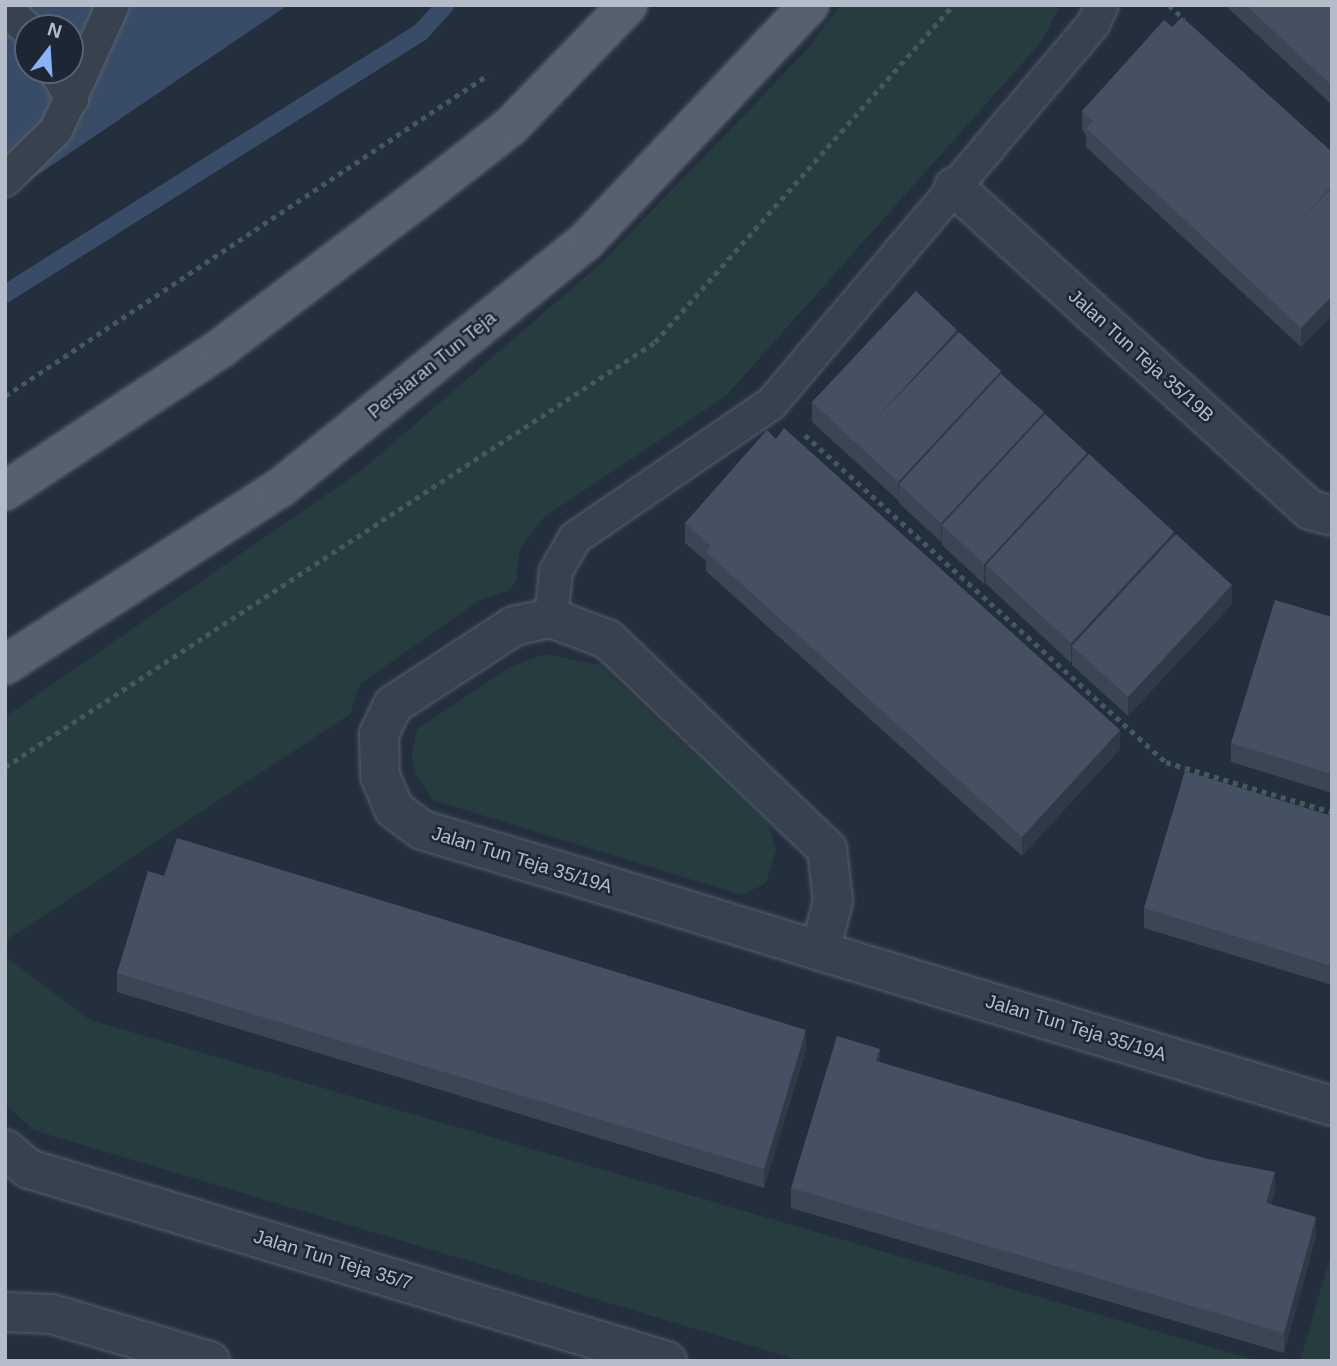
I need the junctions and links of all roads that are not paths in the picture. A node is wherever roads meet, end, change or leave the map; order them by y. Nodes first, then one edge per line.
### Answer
1 (113, 5) edge
2 (628, 5) edge
3 (809, 5) edge
4 (1102, 5) edge
5 (63, 84) edge
6 (72, 100) junction
7 (5, 180) edge
8 (954, 187) junction
9 (5, 491) edge
10 (1332, 516) edge
11 (551, 618) junction
12 (5, 664) edge
13 (820, 951) junction
14 (1332, 1106) edge
15 (5, 1149) edge
16 (5, 1312) edge
17 (210, 1361) edge
18 (667, 1361) edge

1 - 6 lane
2 - 9 main road
3 - 12 main road, Persiaran Tun Teja
4 - 8 lane
5 - 6 lane
6 - 7 lane
8 - 10 street, Jalan Tun Teja 35/19B
8 - 11 lane
11 - 13 street
11 - 13 street, Jalan Tun Teja 35/19A
13 - 14 street, Jalan Tun Teja 35/19A
15 - 18 street, Jalan Tun Teja 35/7
16 - 17 street

